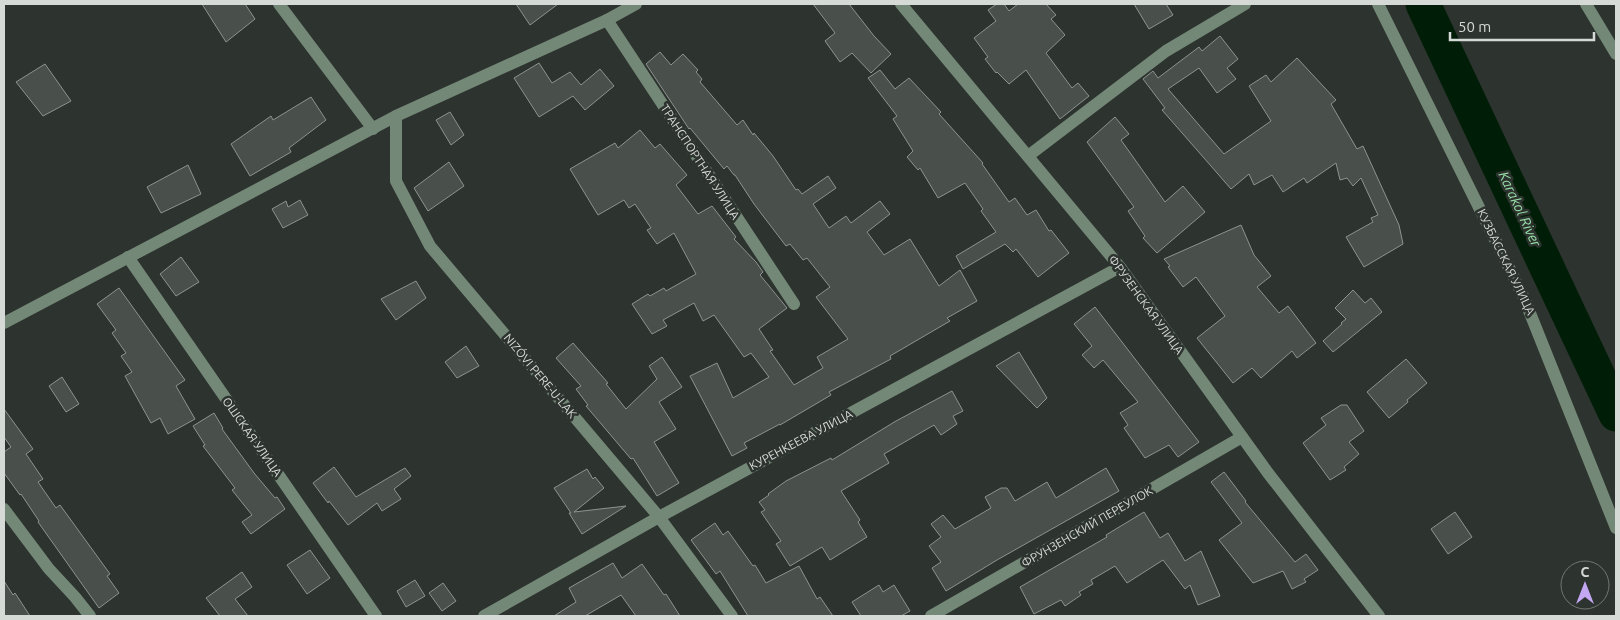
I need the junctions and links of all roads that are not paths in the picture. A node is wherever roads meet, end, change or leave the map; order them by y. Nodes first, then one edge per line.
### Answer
1 (279, 4) edge
2 (636, 4) edge
3 (901, 4) edge
4 (1246, 4) edge
5 (1378, 4) edge
6 (1586, 4) edge
7 (607, 20) junction
8 (1616, 54) edge
9 (396, 116) junction
10 (373, 129) junction
11 (1028, 156) junction
12 (128, 257) junction
13 (1120, 267) junction
14 (794, 304) dead end
15 (4, 323) edge
16 (1242, 437) junction
17 (4, 508) edge
18 (659, 516) junction
19 (1616, 528) edge
20 (90, 616) edge
21 (376, 616) edge
22 (484, 616) edge
23 (732, 616) edge
24 (931, 616) edge
25 (1379, 616) edge

1 - 10 street
2 - 7 street
3 - 11 street, ФРУЗЕНСКАЯ УЛИЦА
4 - 11 street
5 - 19 street, КУЗБАССКАЯ УЛИЦА
6 - 8 street
7 - 9 street
7 - 14 street, ТРАНСПОРТНАЯ УЛИЦА
9 - 10 street
9 - 18 street, NIZÓVI PERE-U-LAK
10 - 12 street
11 - 13 street, ФРУЗЕНСКАЯ УЛИЦА
12 - 15 street
12 - 21 street, ОШСКАЯ УЛИЦА
13 - 16 street, ФРУЗЕНСКАЯ УЛИЦА
13 - 18 street, КУРЕНКЕЕВА УЛИЦА
16 - 24 street, ФРУНЗЕНСКИЙ ПЕРЕУЛОК
16 - 25 street, ФРУЗЕНСКАЯ УЛИЦА
17 - 20 street
18 - 22 street, КУРЕНКЕЕВА УЛИЦА
18 - 23 street, NIZÓVI PERE-U-LAK

